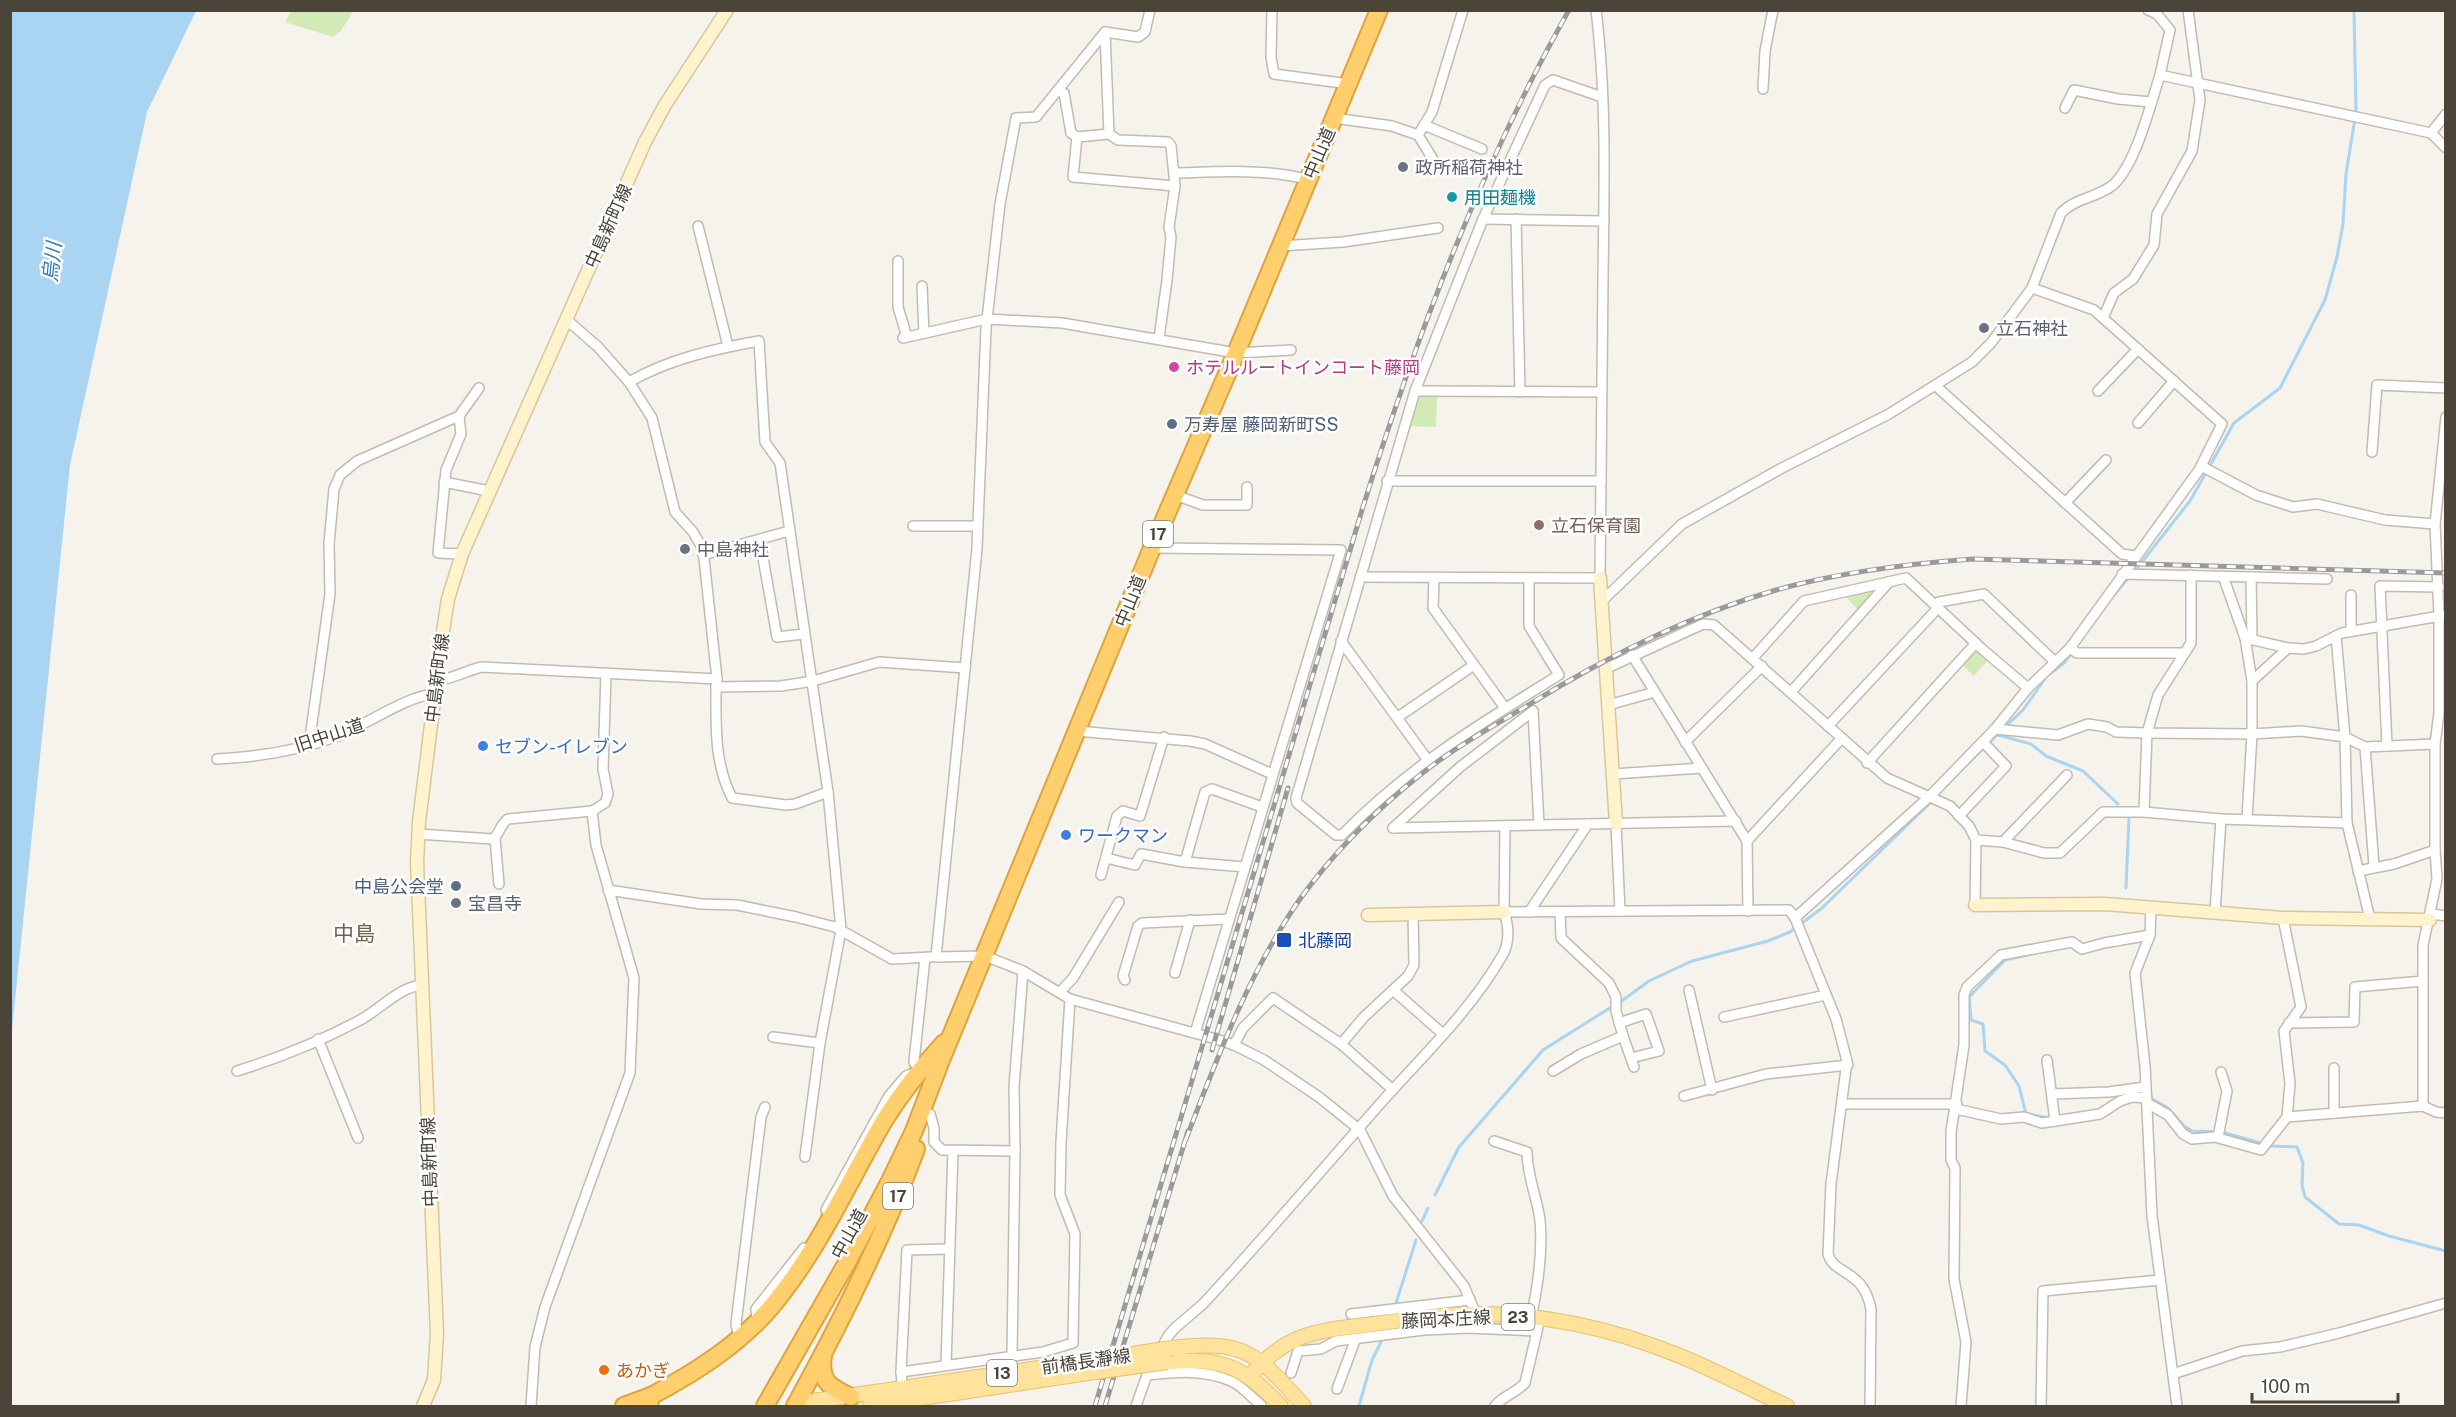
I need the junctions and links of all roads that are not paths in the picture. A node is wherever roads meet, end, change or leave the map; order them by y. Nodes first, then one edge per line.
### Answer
1 (727, 10) edge
2 (1150, 10) edge
3 (1272, 10) edge
4 (1379, 10) edge
5 (1463, 10) edge
6 (1596, 10) edge
7 (1773, 10) edge
8 (2148, 10) edge
9 (2188, 10) edge
10 (1105, 32) junction
11 (2160, 75) junction
12 (2197, 82) junction
13 (1349, 84) junction
14 (1763, 88) dead end
15 (1057, 91) junction
16 (1602, 97) junction
17 (2151, 102) junction
18 (2065, 108) dead end
19 (2445, 114) edge
20 (1334, 118) junction
21 (1424, 125) junction
22 (2431, 133) junction
23 (1109, 134) junction
24 (1418, 135) junction
25 (1077, 136) junction
26 (2445, 148) edge
27 (1482, 150) dead end
28 (1434, 161) dead end
29 (1175, 173) junction
30 (1308, 180) junction
31 (1175, 186) junction
32 (1483, 219) junction
33 (1516, 219) junction
34 (1604, 221) junction
35 (698, 226) dead end
36 (1438, 228) dead end
37 (1280, 246) junction
38 (898, 261) dead end
39 (922, 286) dead end
40 (2032, 288) junction
41 (2103, 318) junction
42 (987, 319) junction
43 (567, 320) junction
44 (924, 333) junction
45 (1159, 338) junction
46 (728, 346) junction
47 (1291, 350) dead end
48 (2138, 350) junction
49 (1236, 353) junction
50 (2174, 381) junction
51 (629, 382) junction
52 (1936, 386) junction
53 (478, 388) dead end
54 (2445, 388) edge
55 (1415, 391) junction
56 (2098, 391) dead end
57 (1520, 392) junction
58 (1601, 392) junction
59 (459, 416) junction
60 (2445, 417) edge
61 (2138, 423) dead end
62 (2372, 452) dead end
63 (2106, 460) dead end
64 (2201, 466) junction
65 (1388, 481) junction
66 (1601, 481) junction
67 (444, 482) junction
68 (1247, 487) dead end
69 (489, 491) junction
70 (1175, 495) junction
71 (2065, 503) junction
72 (2435, 524) junction
73 (913, 526) dead end
74 (976, 526) junction
75 (789, 531) junction
76 (760, 541) junction
77 (1152, 548) junction
78 (462, 554) junction
79 (703, 555) junction
80 (2136, 556) junction
81 (2122, 574) junction
82 (2191, 575) junction
83 (2223, 576) junction
84 (2252, 577) junction
85 (1360, 578) junction
86 (1434, 578) junction
87 (1600, 578) junction
88 (1529, 579) junction
89 (2326, 579) dead end
90 (1890, 582) junction
91 (2439, 587) junction
92 (2351, 595) dead end
93 (1601, 602) junction
94 (1937, 609) junction
95 (2442, 615) edge
96 (2382, 626) junction
97 (2351, 631) junction
98 (804, 634) junction
99 (2336, 636) junction
100 (2248, 638) junction
101 (1341, 641) junction
102 (1976, 643) junction
103 (2070, 648) junction
104 (2288, 648) junction
105 (2185, 653) junction
106 (1632, 655) junction
107 (1754, 658) junction
108 (2054, 661) junction
109 (1474, 664) junction
110 (1762, 666) junction
111 (965, 668) junction
112 (1605, 669) junction
113 (606, 673) junction
114 (437, 680) junction
115 (813, 681) junction
116 (2252, 681) junction
117 (717, 683) junction
118 (2028, 688) junction
119 (1655, 692) junction
120 (1791, 692) junction
121 (435, 694) junction
122 (1608, 705) junction
123 (1505, 708) junction
124 (1398, 717) junction
125 (1827, 726) junction
126 (1995, 729) junction
127 (1077, 731) junction
128 (2147, 733) junction
129 (2252, 734) junction
130 (1164, 737) junction
131 (2345, 737) junction
132 (1840, 738) junction
133 (1983, 741) junction
134 (1685, 742) junction
135 (2435, 744) junction
136 (309, 745) junction
137 (2387, 746) junction
138 (2365, 747) junction
139 (216, 759) dead end
140 (1427, 759) junction
141 (1867, 763) junction
142 (1702, 768) junction
143 (1272, 774) junction
144 (1613, 774) junction
145 (2067, 775) dead end
146 (828, 792) junction
147 (1930, 796) junction
148 (1262, 807) junction
149 (592, 812) junction
150 (2144, 812) junction
151 (1959, 816) junction
152 (2221, 819) junction
153 (2247, 819) junction
154 (1736, 821) junction
155 (2347, 823) junction
156 (1588, 824) junction
157 (1616, 824) junction
158 (1539, 825) junction
159 (1505, 826) junction
160 (418, 834) junction
161 (495, 837) junction
162 (1976, 840) junction
163 (1747, 841) junction
164 (2003, 842) junction
165 (2435, 850) junction
166 (1106, 858) junction
167 (1185, 862) junction
168 (2374, 866) junction
169 (1245, 867) junction
170 (2358, 871) junction
171 (1101, 875) dead end
172 (499, 884) dead end
173 (608, 890) junction
174 (1119, 902) dead end
175 (1975, 905) joint
176 (2151, 908) junction
177 (1620, 911) junction
178 (1748, 911) junction
179 (1504, 912) junction
180 (1529, 912) junction
181 (1560, 912) junction
182 (2215, 912) junction
183 (1413, 914) junction
184 (1368, 915) dead end
185 (2445, 916) edge
186 (2431, 917) junction
187 (1795, 918) junction
188 (2283, 918) junction
189 (1229, 919) junction
190 (2370, 919) junction
191 (1190, 920) junction
192 (841, 930) junction
193 (2150, 935) junction
194 (985, 956) junction
195 (936, 957) junction
196 (925, 958) junction
197 (1023, 970) junction
198 (1175, 973) dead end
199 (1125, 980) dead end
200 (2423, 981) junction
201 (422, 985) junction
202 (1393, 990) junction
203 (1689, 990) dead end
204 (1060, 992) junction
205 (1826, 995) junction
206 (1070, 999) junction
207 (1724, 1017) dead end
208 (1619, 1023) junction
209 (2289, 1023) junction
210 (954, 1031) junction
211 (1195, 1033) junction
212 (1443, 1034) junction
213 (1623, 1035) junction
214 (772, 1037) dead end
215 (318, 1039) junction
216 (820, 1043) junction
217 (1341, 1044) junction
218 (1234, 1045) junction
219 (2047, 1060) dead end
220 (1848, 1065) junction
221 (2334, 1068) dead end
222 (237, 1071) dead end
223 (919, 1071) junction
224 (1553, 1071) dead end
225 (2221, 1072) dead end
226 (2145, 1087) junction
227 (1393, 1090) junction
228 (1712, 1090) junction
229 (2052, 1094) junction
230 (1684, 1096) dead end
231 (2147, 1101) junction
232 (1843, 1104) junction
233 (2423, 1106) junction
234 (765, 1107) dead end
235 (1956, 1107) junction
236 (2334, 1113) junction
237 (2445, 1113) edge
238 (930, 1114) junction
239 (2287, 1117) junction
240 (2055, 1121) junction
241 (1360, 1130) junction
242 (2218, 1137) junction
243 (358, 1138) dead end
244 (1494, 1141) dead end
245 (953, 1151) junction
246 (1015, 1151) junction
247 (805, 1157) dead end
248 (949, 1249) junction
249 (2160, 1280) junction
250 (1470, 1300) junction
251 (2445, 1303) edge
252 (1351, 1314) dead end
253 (1476, 1314) junction
254 (1536, 1323) junction
255 (739, 1338) junction
256 (1356, 1338) junction
257 (824, 1354) junction
258 (1012, 1356) junction
259 (1262, 1362) junction
260 (783, 1365) junction
261 (946, 1365) junction
262 (901, 1372) junction
263 (1291, 1374) dead end
264 (2173, 1374) junction
265 (1147, 1375) junction
266 (1249, 1377) junction
267 (1337, 1389) dead end
268 (851, 1397) junction
269 (904, 1398) edge
270 (650, 1401) edge
271 (1261, 1405) dead end
272 (1785, 1406) edge
273 (423, 1407) edge
274 (531, 1407) edge
275 (624, 1407) edge
276 (752, 1407) edge
277 (765, 1407) edge
278 (795, 1407) edge
279 (801, 1407) edge
280 (869, 1407) edge
281 (1136, 1407) edge
282 (1281, 1407) edge
283 (1304, 1407) edge
284 (1495, 1407) edge
285 (1870, 1407) edge
286 (1961, 1407) edge
287 (2041, 1407) edge
288 (2177, 1407) edge

1 - 43 main road, 中島新町線
2 - 10 street
3 - 13 street
4 - 13 highway, 中山道 / 17
5 - 21 street
6 - 16 street
7 - 14 street
8 - 11 street
9 - 12 street
10 - 15 street
10 - 23 street
11 - 12 street
11 - 17 street
12 - 22 street
12 - 41 street
13 - 20 highway, 中山道 / 17
15 - 25 street
15 - 42 street
16 - 32 street
16 - 34 street
17 - 18 street
17 - 40 street
19 - 22 street
20 - 24 street
20 - 30 highway, 中山道 / 17
21 - 24 street
21 - 27 street
22 - 26 street
23 - 25 street
23 - 29 street
24 - 28 street
25 - 31 street
29 - 30 street
29 - 31 street
30 - 37 highway, 中山道 / 17
31 - 45 street
32 - 33 street
32 - 55 street
33 - 34 street
33 - 57 street
34 - 58 street
35 - 46 street
36 - 37 street
37 - 49 highway, 中山道 / 17
38 - 44 street
39 - 44 street
40 - 41 street
40 - 52 street
41 - 48 street
42 - 44 street
42 - 45 street
42 - 74 street
43 - 51 street
43 - 69 main road, 中島新町線
45 - 49 street
46 - 51 street
46 - 75 street
47 - 49 street
48 - 50 street
48 - 56 street
49 - 70 highway, 中山道 / 17
50 - 61 street
50 - 64 street
51 - 79 street
52 - 71 street
52 - 93 street
53 - 59 street
54 - 62 street
55 - 57 street
55 - 65 street
57 - 58 street
58 - 66 street
59 - 67 street
59 - 136 street
60 - 72 street
63 - 71 street
64 - 72 street
64 - 80 street
65 - 66 street
65 - 85 street
66 - 87 street
67 - 69 street
67 - 78 street
68 - 70 street
69 - 78 main road, 中島新町線
70 - 77 highway, 中山道 / 17
71 - 80 street
72 - 91 street
73 - 74 street
74 - 111 street
75 - 76 street
75 - 98 street
76 - 79 street
76 - 98 street
77 - 127 highway, 中山道 / 17
77 - 143 street
78 - 114 main road, 中島新町線
79 - 117 street
80 - 81 street
81 - 82 street
81 - 103 street
82 - 83 street
82 - 105 street
83 - 84 street
83 - 100 street
84 - 89 street
84 - 100 street
85 - 86 street
85 - 101 street
86 - 88 street
86 - 109 street
87 - 88 street
87 - 93 main road
88 - 123 street
90 - 94 street
90 - 107 street
90 - 120 street
91 - 95 street
91 - 96 street
92 - 97 street
93 - 112 main road
94 - 102 street
94 - 108 street
94 - 125 street
95 - 96 street
95 - 135 street
96 - 97 street
96 - 137 street
97 - 99 street
98 - 115 street
99 - 104 street
99 - 131 street
100 - 104 street
100 - 116 street
101 - 124 street
101 - 140 street
102 - 118 street
102 - 141 street
103 - 105 street
103 - 108 street
104 - 116 street
105 - 128 street
106 - 107 street
106 - 112 street
106 - 119 street
107 - 110 street
108 - 118 street
109 - 123 street
109 - 124 street
110 - 120 street
110 - 134 street
111 - 115 street
111 - 195 street
112 - 122 main road
113 - 114 street
113 - 117 street
113 - 149 street
114 - 121 main road, 中島新町線
115 - 117 street
115 - 146 street
116 - 129 street
117 - 146 street
118 - 126 street
119 - 122 street
119 - 134 street
120 - 125 street
121 - 136 street, 旧中山道
121 - 160 main road, 中島新町線
122 - 144 main road
123 - 140 street
124 - 140 street
125 - 132 street
126 - 128 street
126 - 133 street
127 - 130 street
127 - 194 highway, 中山道 / 17
128 - 129 street
128 - 150 street
129 - 131 street
129 - 153 street
130 - 143 street
130 - 166 street
131 - 138 street
131 - 155 street
132 - 141 street
132 - 163 street
133 - 147 street
133 - 151 street
134 - 142 street
135 - 137 street
135 - 165 street
136 - 139 street, 旧中山道
137 - 138 street
138 - 168 street
141 - 147 street
142 - 144 street
142 - 154 street
143 - 148 street
144 - 157 main road
145 - 164 street
146 - 192 street
147 - 151 street
147 - 187 street
148 - 167 street
148 - 169 street
149 - 161 street
149 - 173 street
150 - 152 street
150 - 164 street
151 - 162 street
152 - 153 street
152 - 182 street
153 - 155 street
154 - 157 street
154 - 163 street
155 - 170 street
156 - 157 street
156 - 158 street
156 - 180 street
157 - 177 street
158 - 159 street
158 - 159 street
159 - 179 street
160 - 161 street
160 - 201 main road, 中島新町線
161 - 172 street
162 - 164 street
162 - 175 street
163 - 178 street
165 - 168 street
165 - 186 street
166 - 167 street
166 - 171 street
167 - 169 street
168 - 170 street
169 - 189 street
170 - 190 street
173 - 192 street
173 - 274 street
174 - 204 street
175 - 176 main road
176 - 182 main road
176 - 193 street
177 - 178 street
177 - 181 street
178 - 187 street
179 - 180 street
179 - 183 main road
179 - 212 street
180 - 181 street
181 - 208 street
182 - 188 main road
183 - 184 main road
183 - 202 street
185 - 186 street
186 - 190 main road
186 - 200 street
187 - 205 street
188 - 190 main road
188 - 209 street
189 - 191 street
189 - 211 street
191 - 198 street
191 - 199 street
192 - 196 street
192 - 216 street
193 - 226 street
193 - 235 street
194 - 195 street
194 - 197 street
194 - 210 highway, 中山道 / 17
195 - 196 street
196 - 223 street
197 - 204 street
197 - 246 street
200 - 209 street
200 - 233 street
201 - 215 street
201 - 273 main road, 中島新町線
202 - 212 street
202 - 217 street
203 - 228 street
204 - 206 street
205 - 207 street
205 - 220 street
206 - 211 street
206 - 258 street
208 - 213 street
208 - 213 street
209 - 239 street
210 - 223 highway
210 - 238 highway, 17
210 - 260 highway, 中山道 / 17
211 - 218 street
212 - 227 street
213 - 224 street
214 - 216 street
215 - 222 street
215 - 243 street
216 - 247 street
217 - 218 street
217 - 227 street
218 - 241 street
219 - 229 street
220 - 228 street
220 - 232 street
221 - 236 street
223 - 255 highway
225 - 242 street
226 - 229 street
226 - 231 street
227 - 241 street
228 - 230 street
229 - 240 street
231 - 240 street
231 - 242 street
231 - 249 street
232 - 235 street
232 - 285 street
233 - 236 street
233 - 237 street
234 - 255 street
235 - 240 street
235 - 286 street
236 - 239 street
238 - 245 street
238 - 257 highway, 17
239 - 242 street
241 - 250 street
241 - 265 street
244 - 254 street
245 - 246 street
245 - 248 street
246 - 258 street
248 - 261 street
248 - 262 street
249 - 264 street
249 - 287 street
250 - 252 street
250 - 253 street
251 - 264 street
253 - 254 main road, 藤岡本庄線 / 23
253 - 259 main road, 藤岡本庄線 / 23
254 - 256 street
254 - 272 main road, 藤岡本庄線 / 23
254 - 284 street
255 - 270 highway
256 - 263 street
256 - 267 street
257 - 268 highway
257 - 278 highway, 17
258 - 261 street
259 - 266 main road, 藤岡本庄線 / 23
259 - 269 main road, 前橋長瀞線 / 13, bridge
259 - 283 main road, 13
260 - 276 highway, 中山道 / 17
260 - 277 highway, 中山道 / 17
261 - 262 street
262 - 269 street
264 - 288 street
265 - 271 street
265 - 281 street
266 - 269 main road, 前橋長瀞線 / 13, bridge
266 - 282 main road, 13
268 - 269 main road, 前橋長瀞線 / 13
268 - 279 main road, 前橋長瀞線 / 13
269 - 280 main road, 前橋長瀞線 / 13
270 - 275 highway

